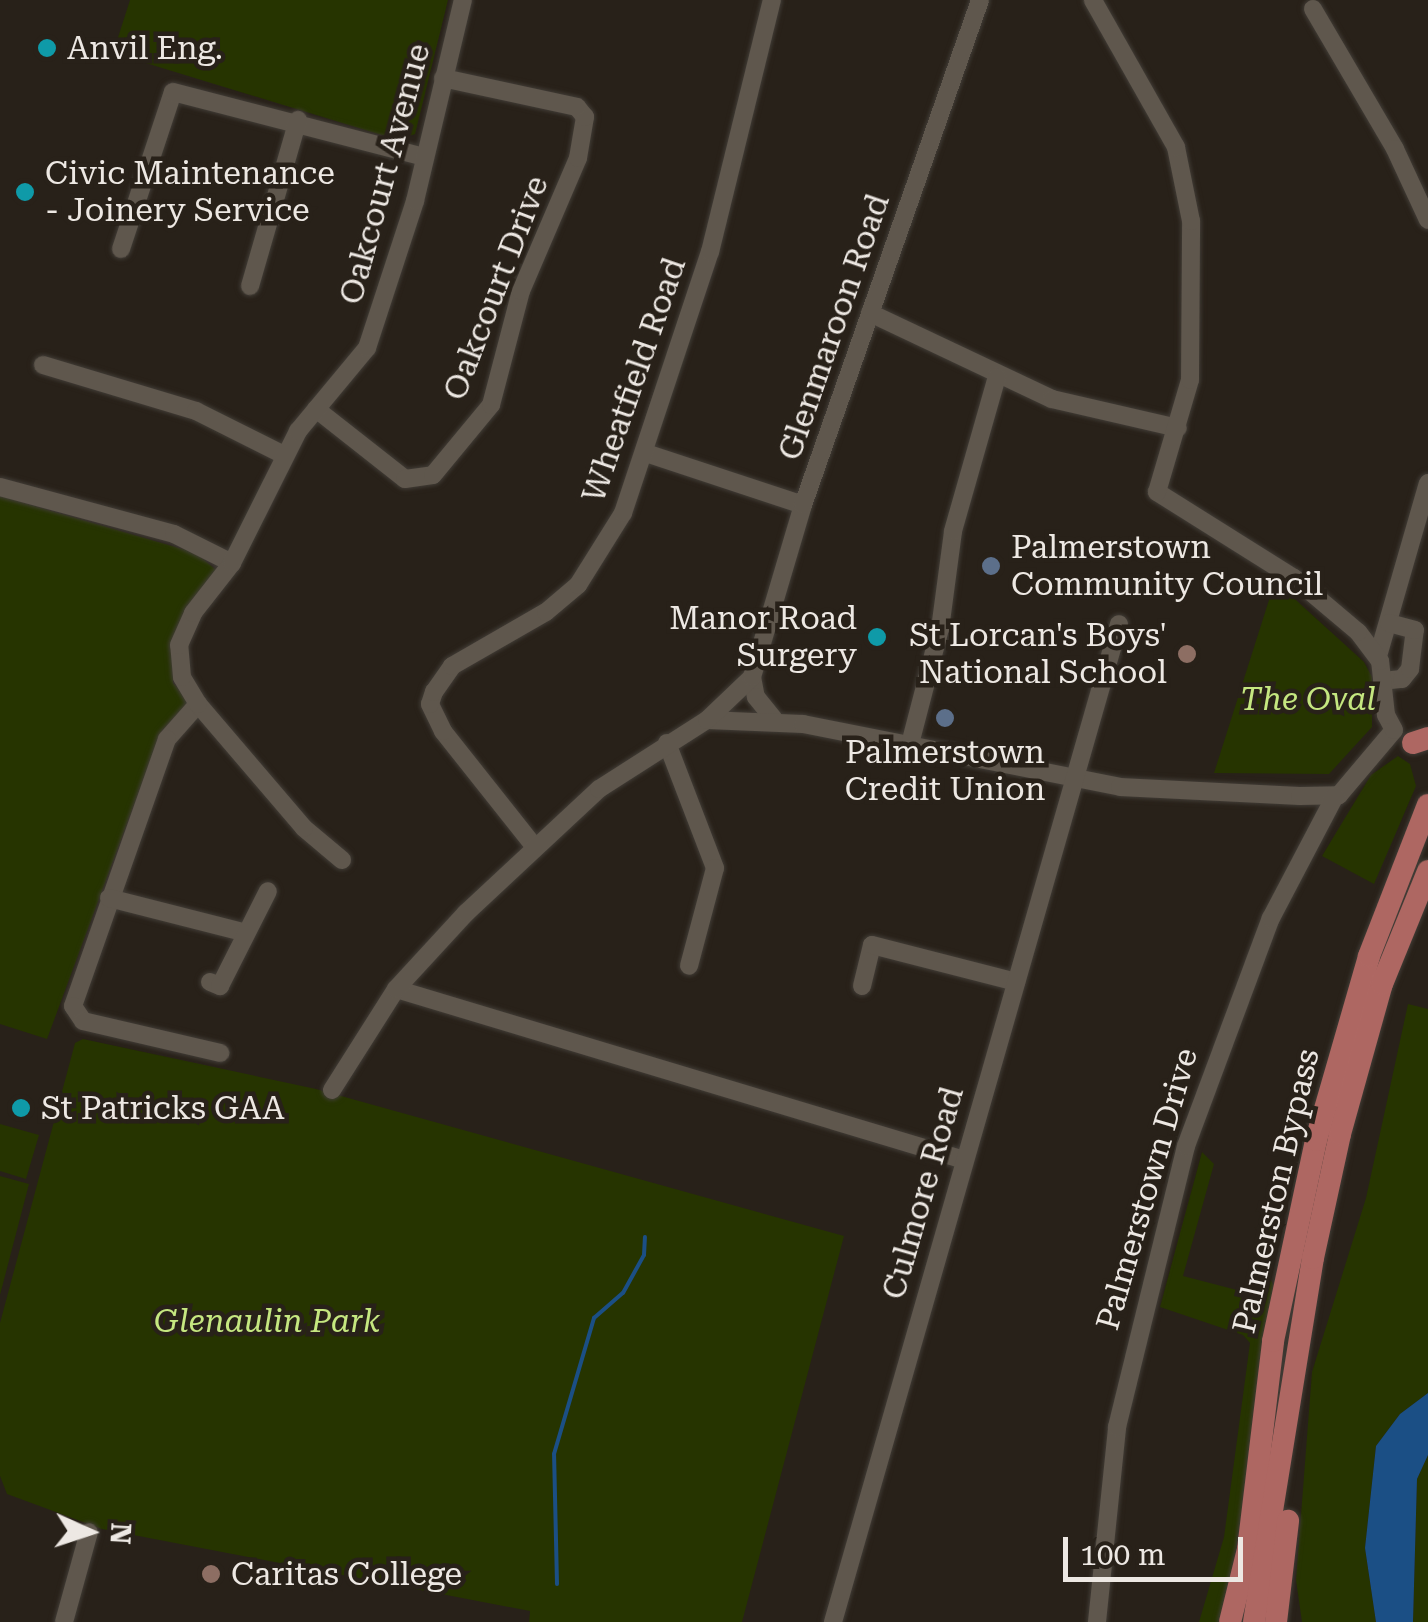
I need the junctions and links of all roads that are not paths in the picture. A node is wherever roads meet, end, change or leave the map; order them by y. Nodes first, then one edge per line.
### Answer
1 (463, 0) edge
2 (772, 0) edge
3 (980, 0) edge
4 (1093, 0) edge
5 (1314, 9) dead end
6 (443, 78) junction
7 (298, 120) junction
8 (425, 157) junction
9 (1428, 220) edge
10 (120, 250) dead end
11 (250, 286) dead end
12 (870, 313) junction
13 (43, 365) dead end
14 (997, 377) junction
15 (316, 408) junction
16 (1178, 428) junction
17 (646, 453) junction
18 (284, 455) junction
19 (1428, 483) edge
20 (0, 486) edge
21 (803, 505) junction
22 (232, 562) junction
23 (1389, 623) junction
24 (1119, 624) dead end
25 (1378, 656) junction
26 (752, 676) junction
27 (1382, 681) junction
28 (198, 704) junction
29 (774, 719) junction
30 (706, 720) junction
31 (1416, 740) edge
32 (668, 744) junction
33 (910, 744) junction
34 (1072, 781) junction
35 (1335, 796) junction
36 (1428, 805) edge
37 (1428, 845) edge
38 (534, 846) junction
39 (1406, 858) junction
40 (342, 860) dead end
41 (1428, 872) edge
42 (268, 891) dead end
43 (109, 898) junction
44 (246, 933) junction
45 (689, 966) dead end
46 (210, 982) dead end
47 (1016, 982) junction
48 (862, 986) dead end
49 (396, 989) junction
50 (220, 1053) dead end
51 (332, 1090) dead end
52 (964, 1160) junction
53 (1290, 1428) junction
54 (90, 1532) dead end
55 (1234, 1613) edge
56 (64, 1622) edge
57 (833, 1622) edge
58 (1097, 1622) edge
59 (1254, 1622) edge
60 (1276, 1622) edge

1 - 6 street, Oakcourt Avenue
2 - 17 street, Wheatfield Road
3 - 12 street, Glenmaroon Road
4 - 16 street
5 - 9 street
6 - 8 street, Oakcourt Avenue
6 - 15 street, Oakcourt Drive
7 - 8 street
7 - 10 street
7 - 11 street
8 - 15 street, Oakcourt Avenue
12 - 14 street
12 - 21 street, Glenmaroon Road
13 - 18 street
14 - 16 street
14 - 33 street
15 - 18 street, Oakcourt Avenue
16 - 25 street
17 - 21 street
17 - 38 street, Wheatfield Road
18 - 22 street, Oakcourt Avenue
19 - 23 street
20 - 22 street
21 - 26 street, Glenmaroon Road
22 - 28 street, Oakcourt Avenue
23 - 25 street
23 - 27 street
24 - 34 street, Culmore Road
25 - 27 street
26 - 29 street
26 - 30 street, Glenmaroon Road
27 - 31 street
28 - 40 street, Oakcourt Avenue
28 - 43 street
29 - 30 street
29 - 33 street
30 - 32 street, Glenmaroon Road
31 - 35 street
32 - 38 street, Glenmaroon Road
32 - 45 street
33 - 34 street
34 - 35 street
34 - 47 street, Culmore Road
35 - 58 street, Palmerstown Drive
36 - 39 main road, Palmerston Bypass
37 - 39 main road
38 - 49 street, Glenmaroon Road
39 - 55 main road, Palmerston Bypass
41 - 53 main road
42 - 44 street
43 - 44 street
43 - 50 street
44 - 46 street
47 - 48 street
47 - 52 street, Culmore Road
49 - 51 street, Glenmaroon Road
49 - 52 street
52 - 57 street, Culmore Road
53 - 59 main road
53 - 60 main road
54 - 56 street

